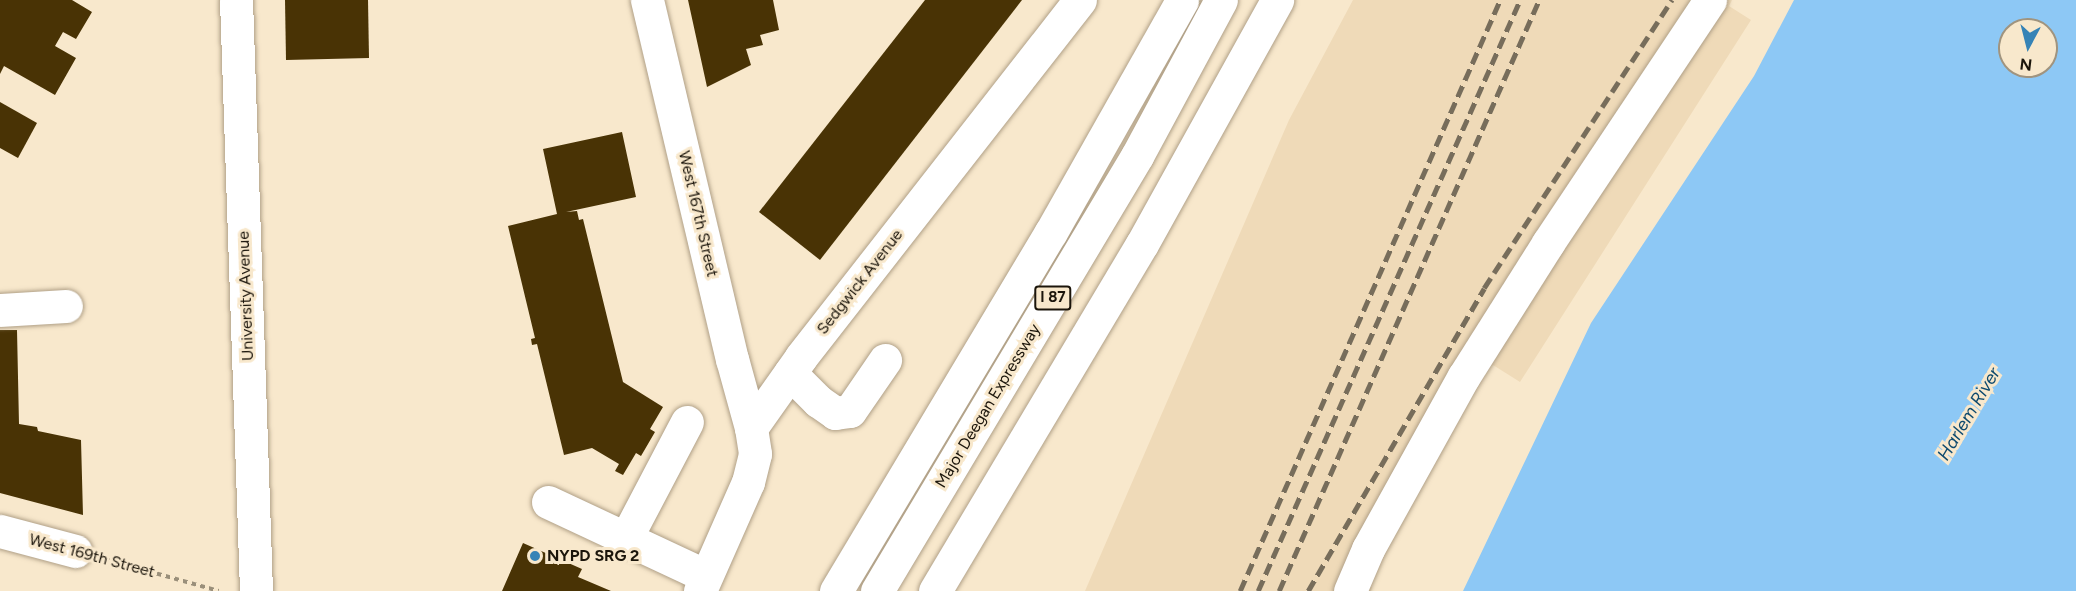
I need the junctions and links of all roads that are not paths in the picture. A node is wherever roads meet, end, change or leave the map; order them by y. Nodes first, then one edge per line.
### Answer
1 (236, 0) edge
2 (648, 0) edge
3 (1080, 0) edge
4 (1182, 0) edge
5 (1221, 0) edge
6 (1277, 0) edge
7 (1710, 0) edge
8 (66, 306) dead end
9 (0, 310) edge
10 (885, 360) dead end
11 (790, 373) junction
12 (687, 422) dead end
13 (751, 428) junction
14 (1032, 428) junction
15 (548, 502) dead end
16 (0, 531) edge
17 (627, 538) junction
18 (75, 551) road end
19 (703, 583) edge
20 (256, 591) edge
21 (836, 591) edge
22 (877, 591) edge
23 (935, 591) edge
24 (960, 591) edge
25 (1350, 591) edge

1 - 20 main road, University Avenue
2 - 13 main road, West 167th Street
3 - 11 main road, Sedgwick Avenue
4 - 21 main road
5 - 22 main road, Major Deegan Expressway / I 87
6 - 14 main road
7 - 25 main road
8 - 9 main road
10 - 11 main road
11 - 13 main road, Sedgwick Avenue
12 - 17 main road
13 - 19 main road
14 - 23 main road
14 - 24 main road
15 - 17 main road
16 - 18 main road, West 169th Street
17 - 19 main road

